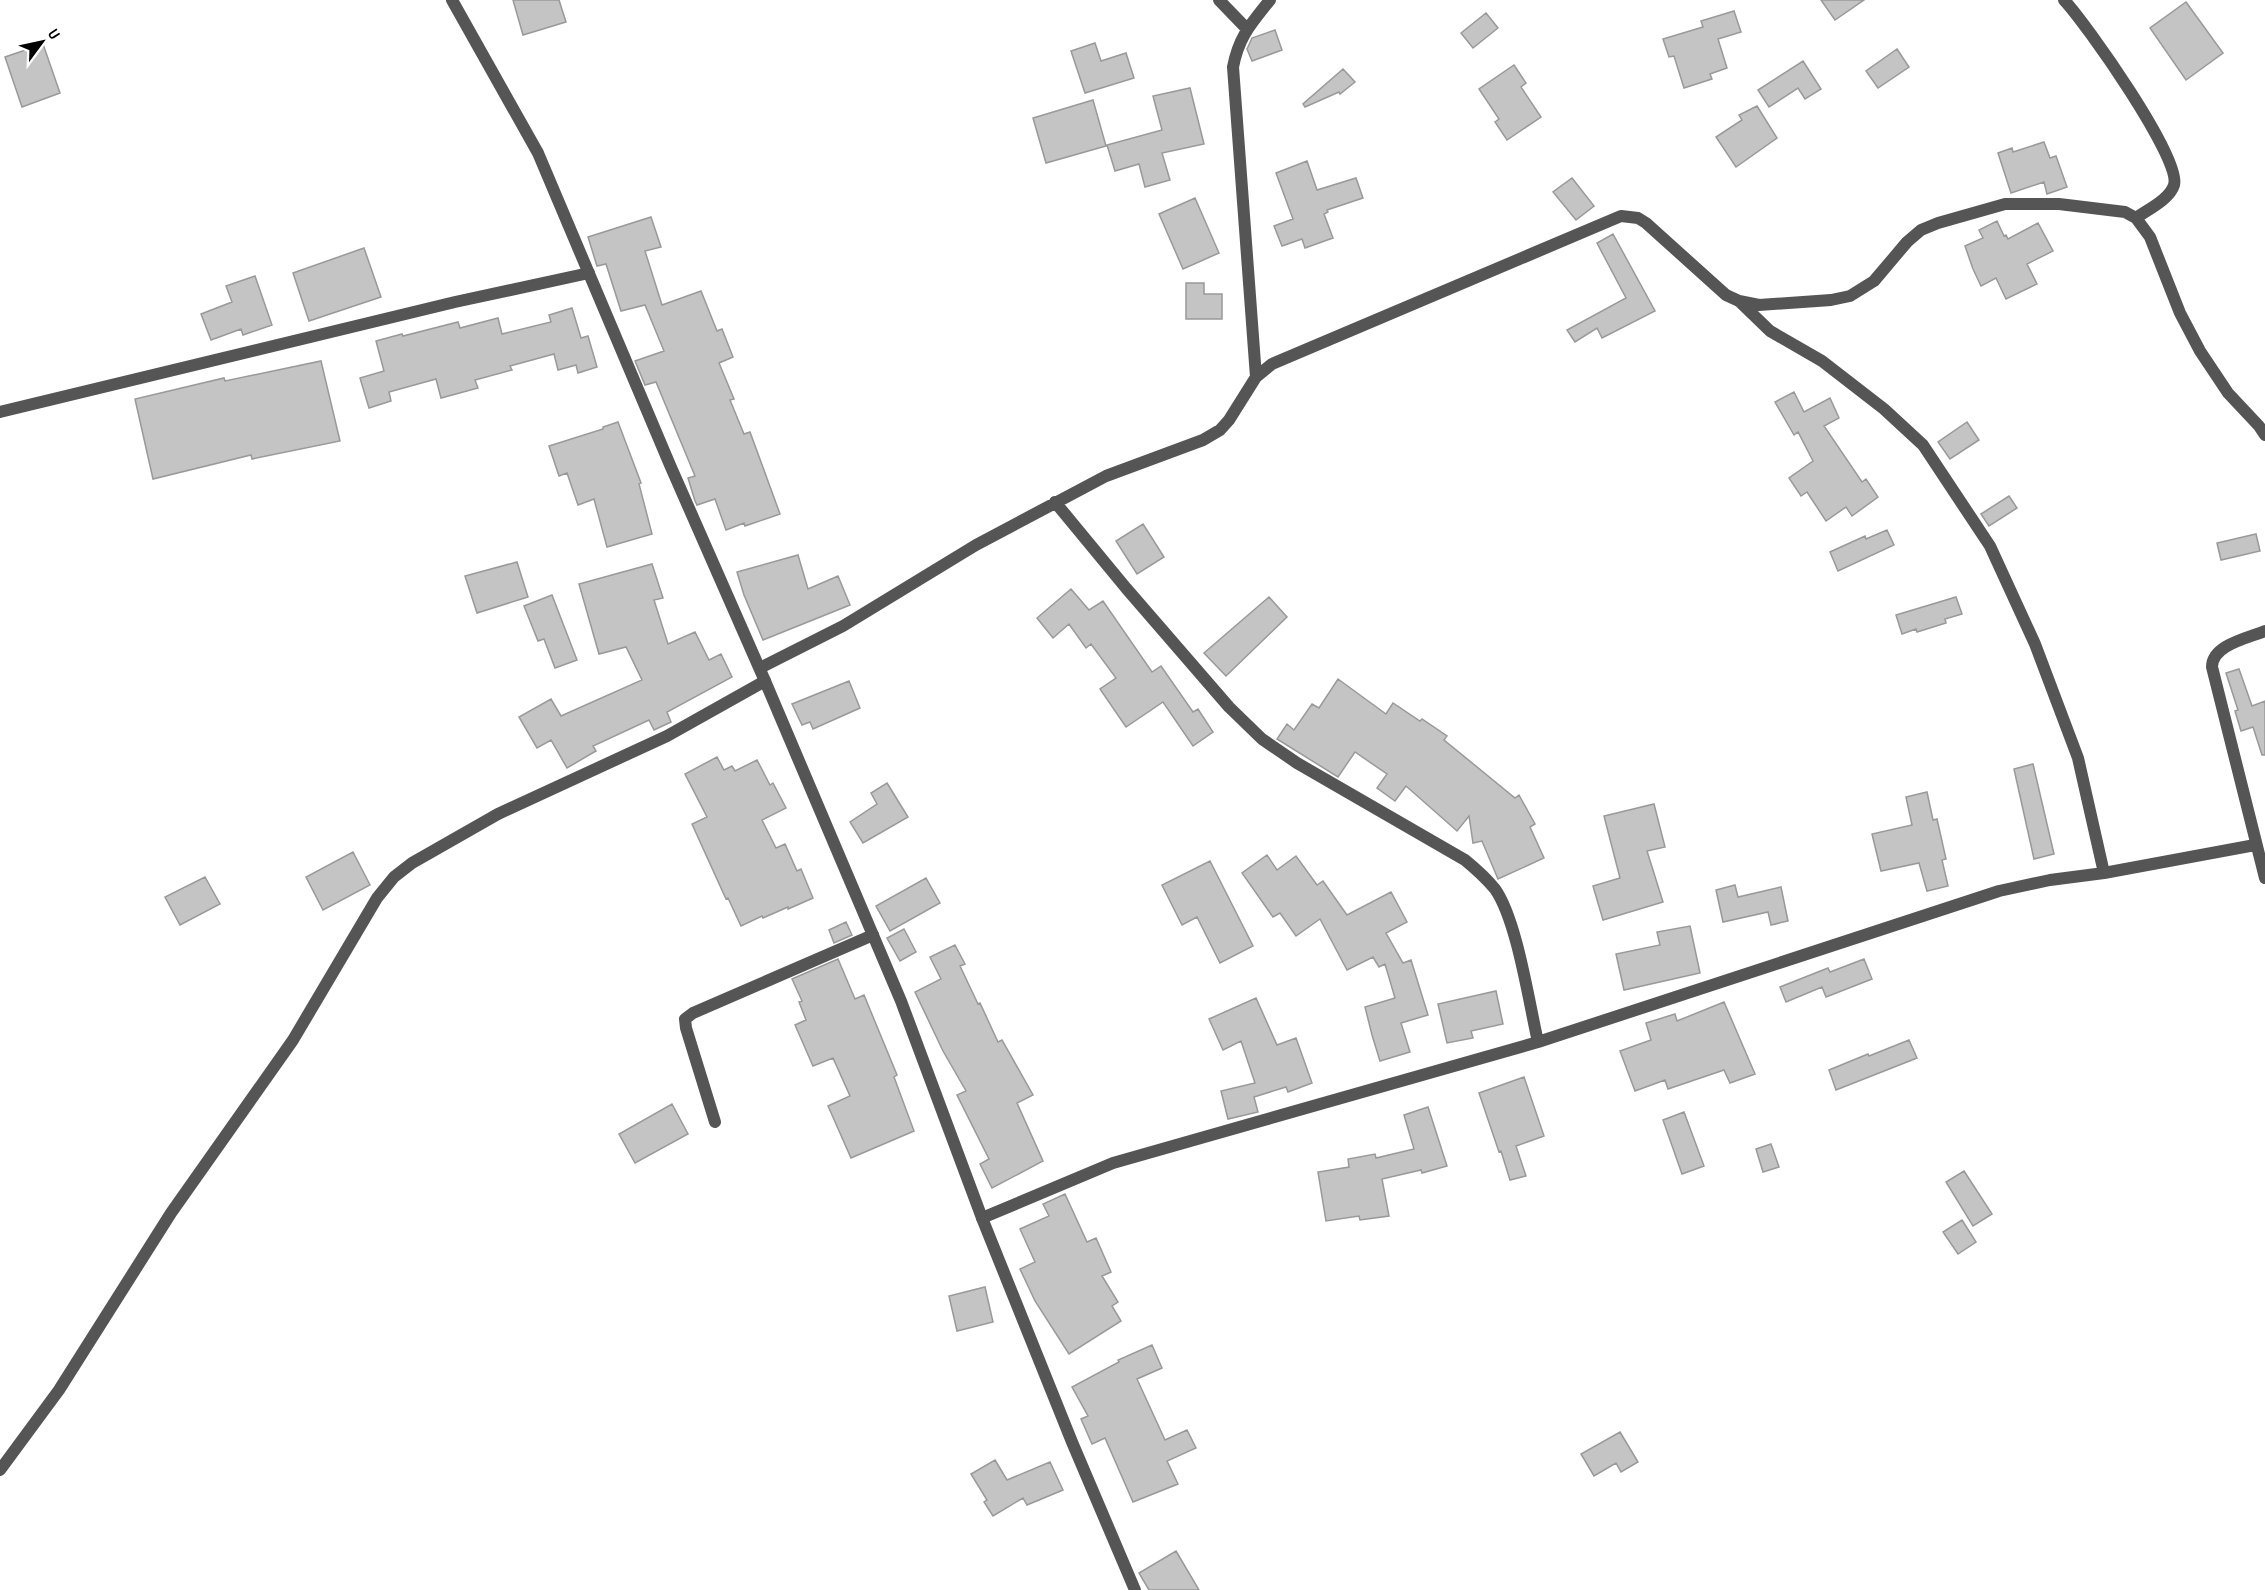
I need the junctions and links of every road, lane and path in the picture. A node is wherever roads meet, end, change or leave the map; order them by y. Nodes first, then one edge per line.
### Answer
1 (452, 0) edge
2 (1219, 0) edge
3 (1270, 0) edge
4 (2064, 0) edge
5 (1247, 29) junction
6 (2136, 218) junction
7 (589, 273) junction
8 (1739, 301) junction
9 (1256, 377) junction
10 (0, 412) edge
11 (2265, 435) edge
12 (1055, 502) junction
13 (2265, 631) edge
14 (760, 668) junction
15 (765, 681) junction
16 (2255, 845) junction
17 (2104, 873) junction
18 (2265, 878) edge
19 (873, 935) junction
20 (1538, 1042) junction
21 (715, 1122) dead end
22 (982, 1218) junction
23 (0, 1470) edge
24 (1135, 1590) edge

1 - 7 street
2 - 5 street
3 - 5 street
4 - 6 street
5 - 9 street
6 - 8 street
6 - 11 street
7 - 10 street
7 - 14 street
8 - 9 street
8 - 17 street
9 - 12 street
12 - 14 street
12 - 20 street
13 - 16 street
14 - 15 street
15 - 19 street
15 - 23 street
16 - 17 street
16 - 18 street
17 - 20 street
19 - 21 street
19 - 22 street
20 - 22 street
22 - 24 street

